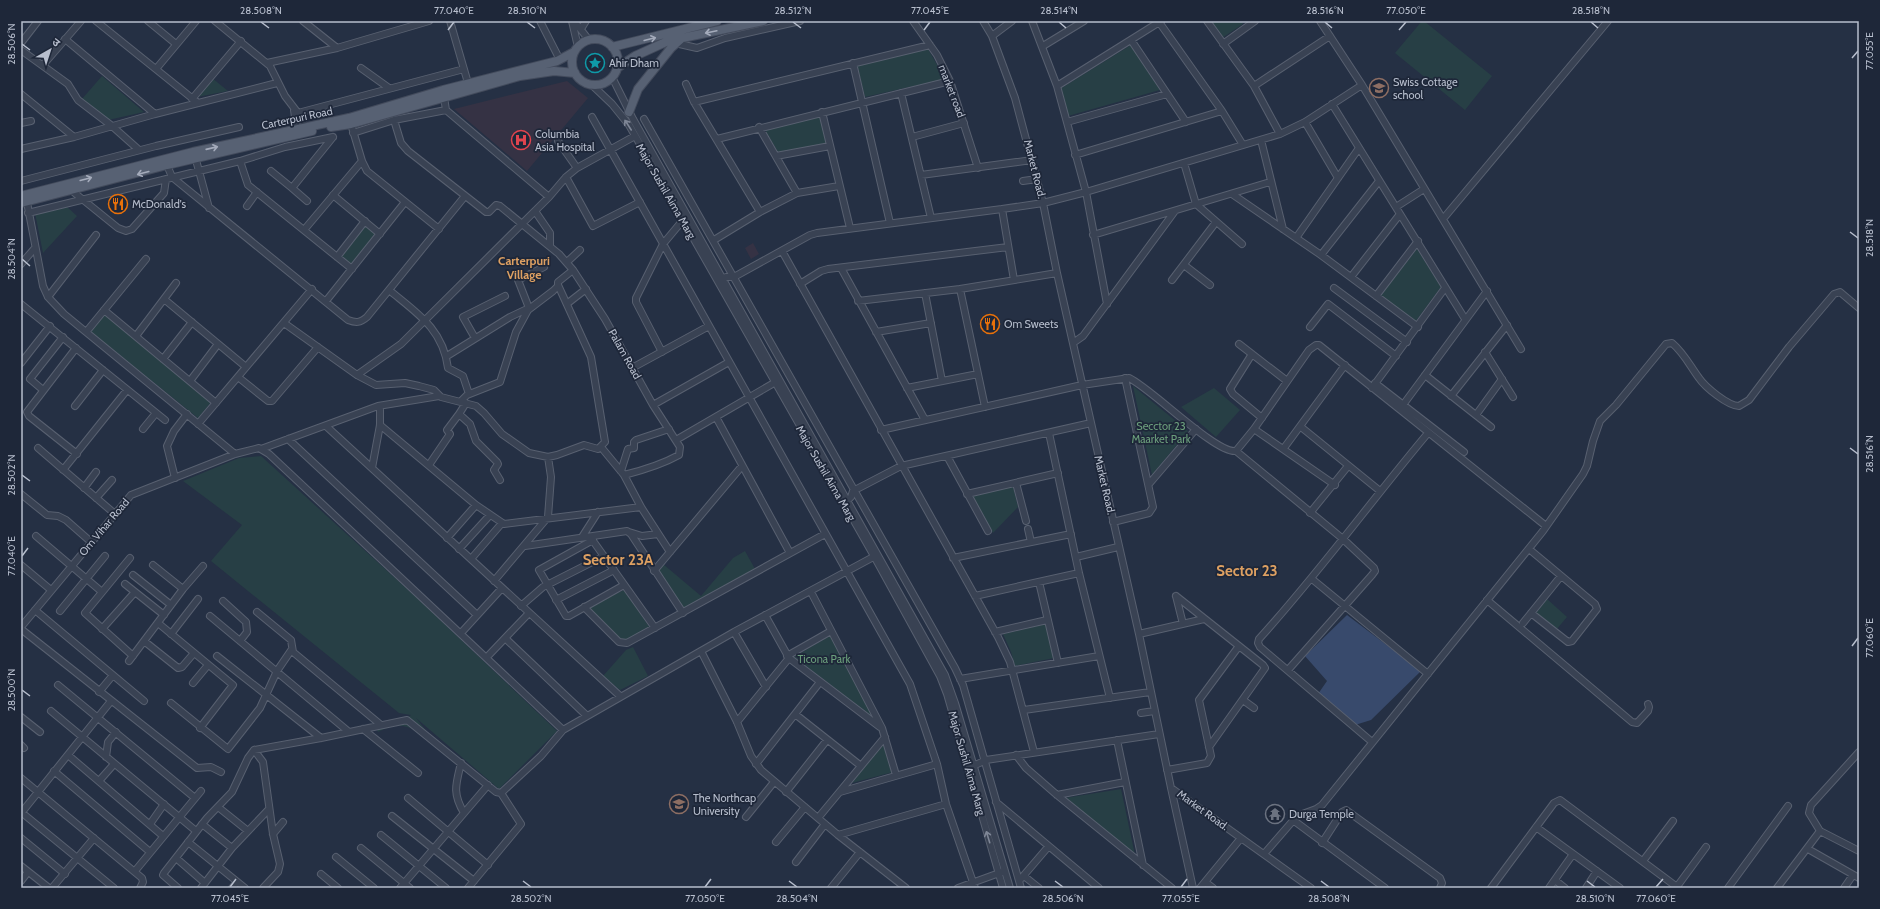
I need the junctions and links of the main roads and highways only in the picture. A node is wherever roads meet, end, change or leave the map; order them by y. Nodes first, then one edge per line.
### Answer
1 (717, 21) edge
2 (762, 21) edge
3 (683, 37) junction
4 (612, 47) junction
5 (576, 49) junction
6 (617, 68) junction
7 (575, 73) junction
8 (629, 112) road end
9 (306, 130) junction
10 (297, 132) junction
11 (24, 199) edge

4 -> 1 main road
2 -> 3 main road
3 - 6 main road
3 - 8 main road
4 - 5 main road
4 - 6 main road
5 - 7 main road
5 - 9 main road, Carterpuri Road
6 - 7 main road
7 - 9 main road, Carterpuri Road
9 - 10 main road, Carterpuri Road
10 -> 11 main road, Carterpuri Road
11 -> 10 main road, Carterpuri Road

